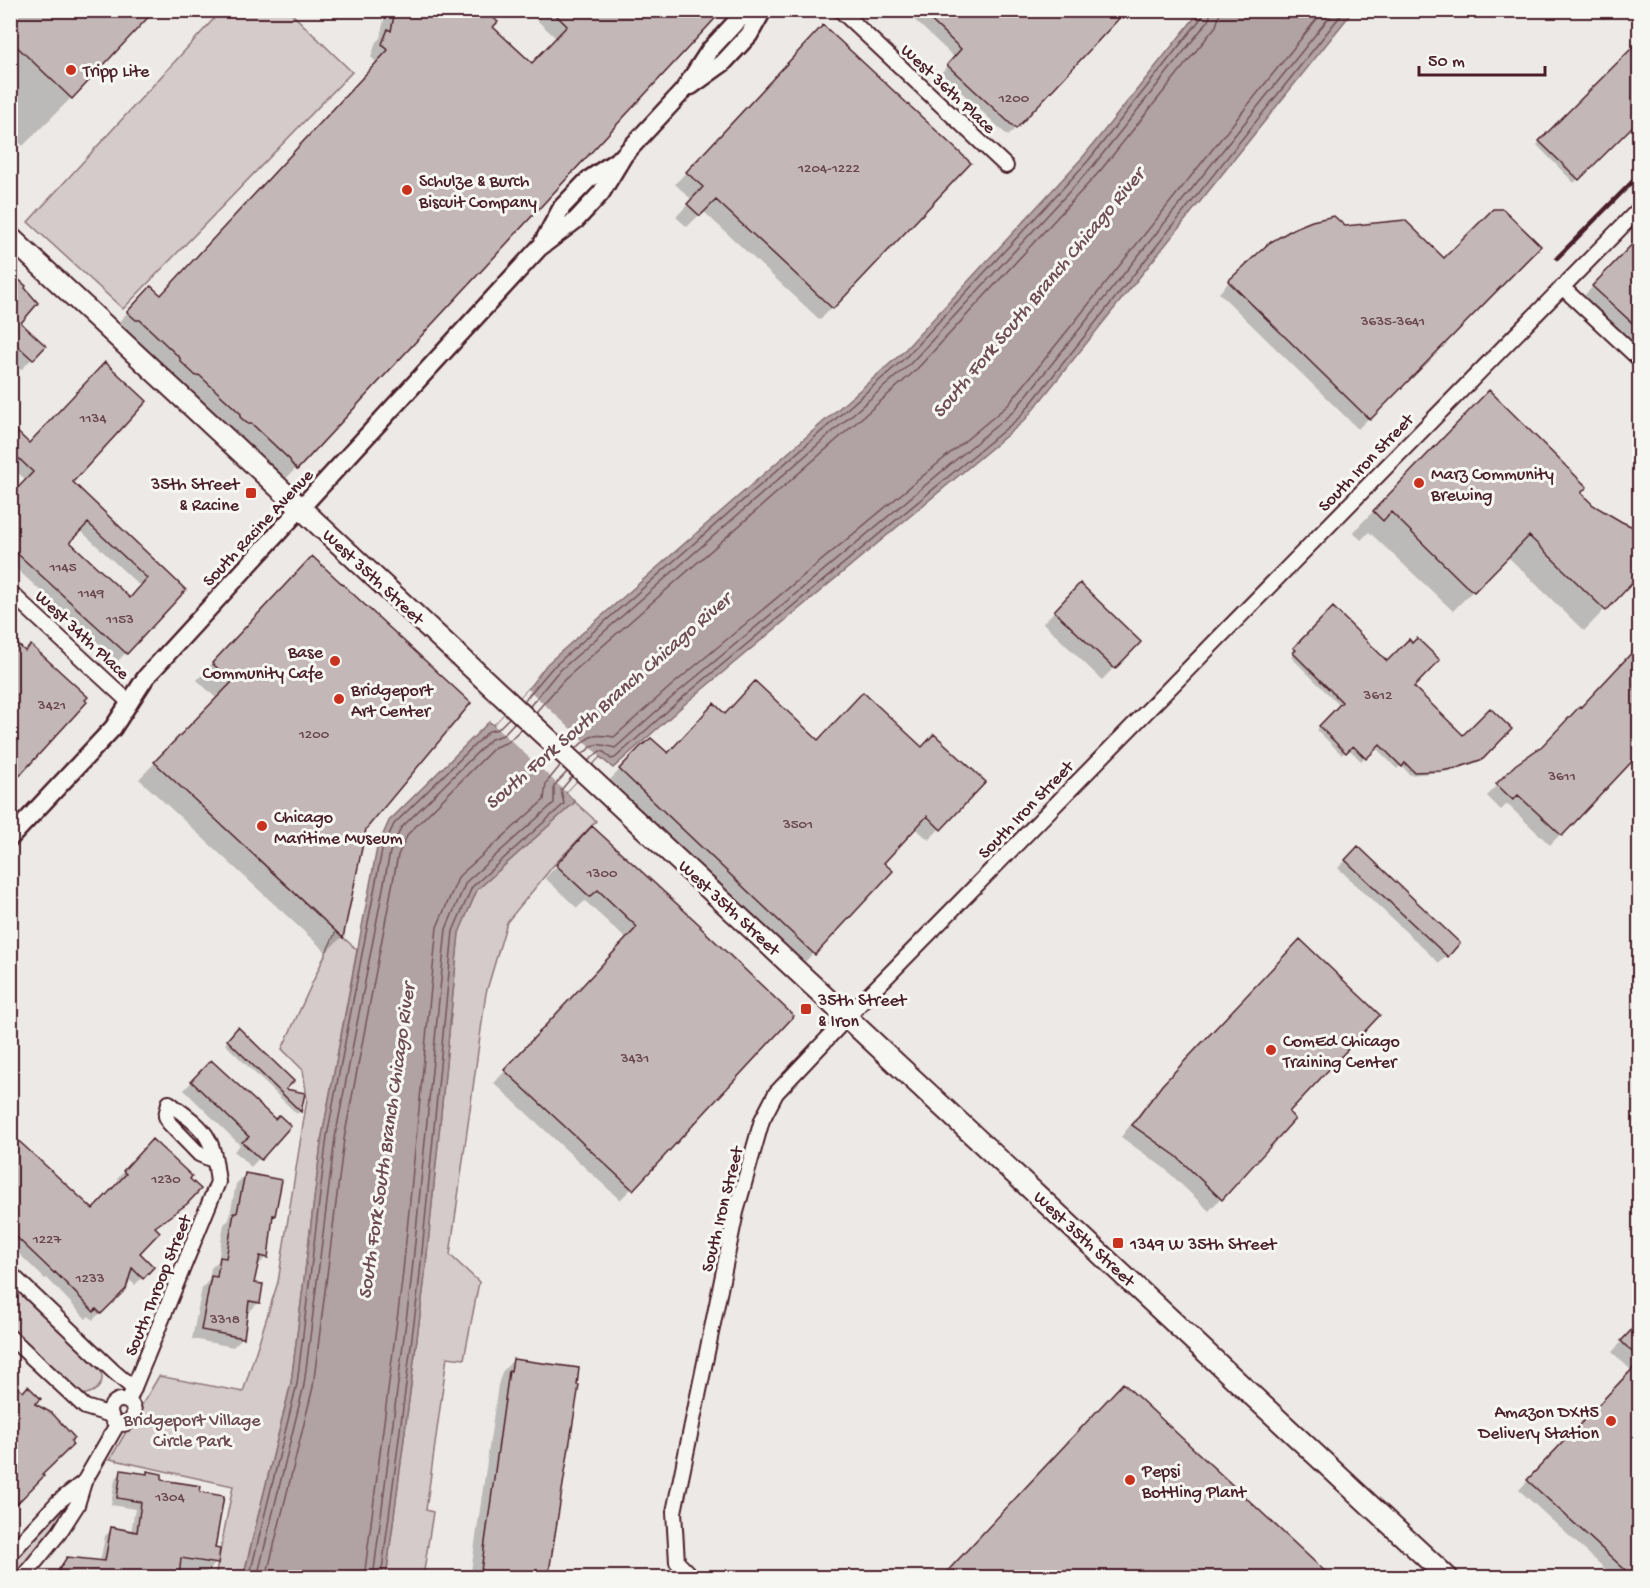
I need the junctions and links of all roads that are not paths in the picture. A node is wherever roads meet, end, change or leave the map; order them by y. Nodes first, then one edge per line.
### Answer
1 (751, 10) edge
2 (763, 10) edge
3 (840, 10) edge
4 (683, 91) junction
5 (1006, 166) dead end
6 (1640, 208) edge
7 (10, 237) edge
8 (1562, 287) junction
9 (1640, 360) edge
10 (301, 508) junction
11 (10, 592) edge
12 (130, 703) junction
13 (10, 838) edge
14 (848, 1016) junction
15 (215, 1161) dead end
16 (10, 1273) edge
17 (10, 1337) edge
18 (134, 1389) junction
19 (128, 1402) junction
20 (114, 1419) junction
21 (84, 1482) junction
22 (10, 1554) edge
23 (22, 1578) edge
24 (693, 1578) edge
25 (1448, 1578) edge

1 - 4 street, South Racine Avenue
2 - 4 street, South Racine Avenue
3 - 5 street, West 36th Place
4 - 10 street, South Racine Avenue
6 - 8 street, South Iron Street
7 - 10 main road, West 35th Street
8 - 9 street
8 - 14 street, South Iron Street
10 - 12 street, South Racine Avenue
10 - 14 main road, West 35th Street
11 - 12 street, West 34th Place
12 - 13 street, South Racine Avenue
14 - 24 street, South Iron Street
14 - 25 main road, West 35th Street
15 - 18 street, South Throop Street
16 - 18 street
17 - 20 street
18 - 19 street, South Throop Street
19 - 20 street, South Throop Street
19 - 20 street, South Throop Street
20 - 21 street, South Throop Street
21 - 22 street, South Throop Street
21 - 23 street, South Throop Street

